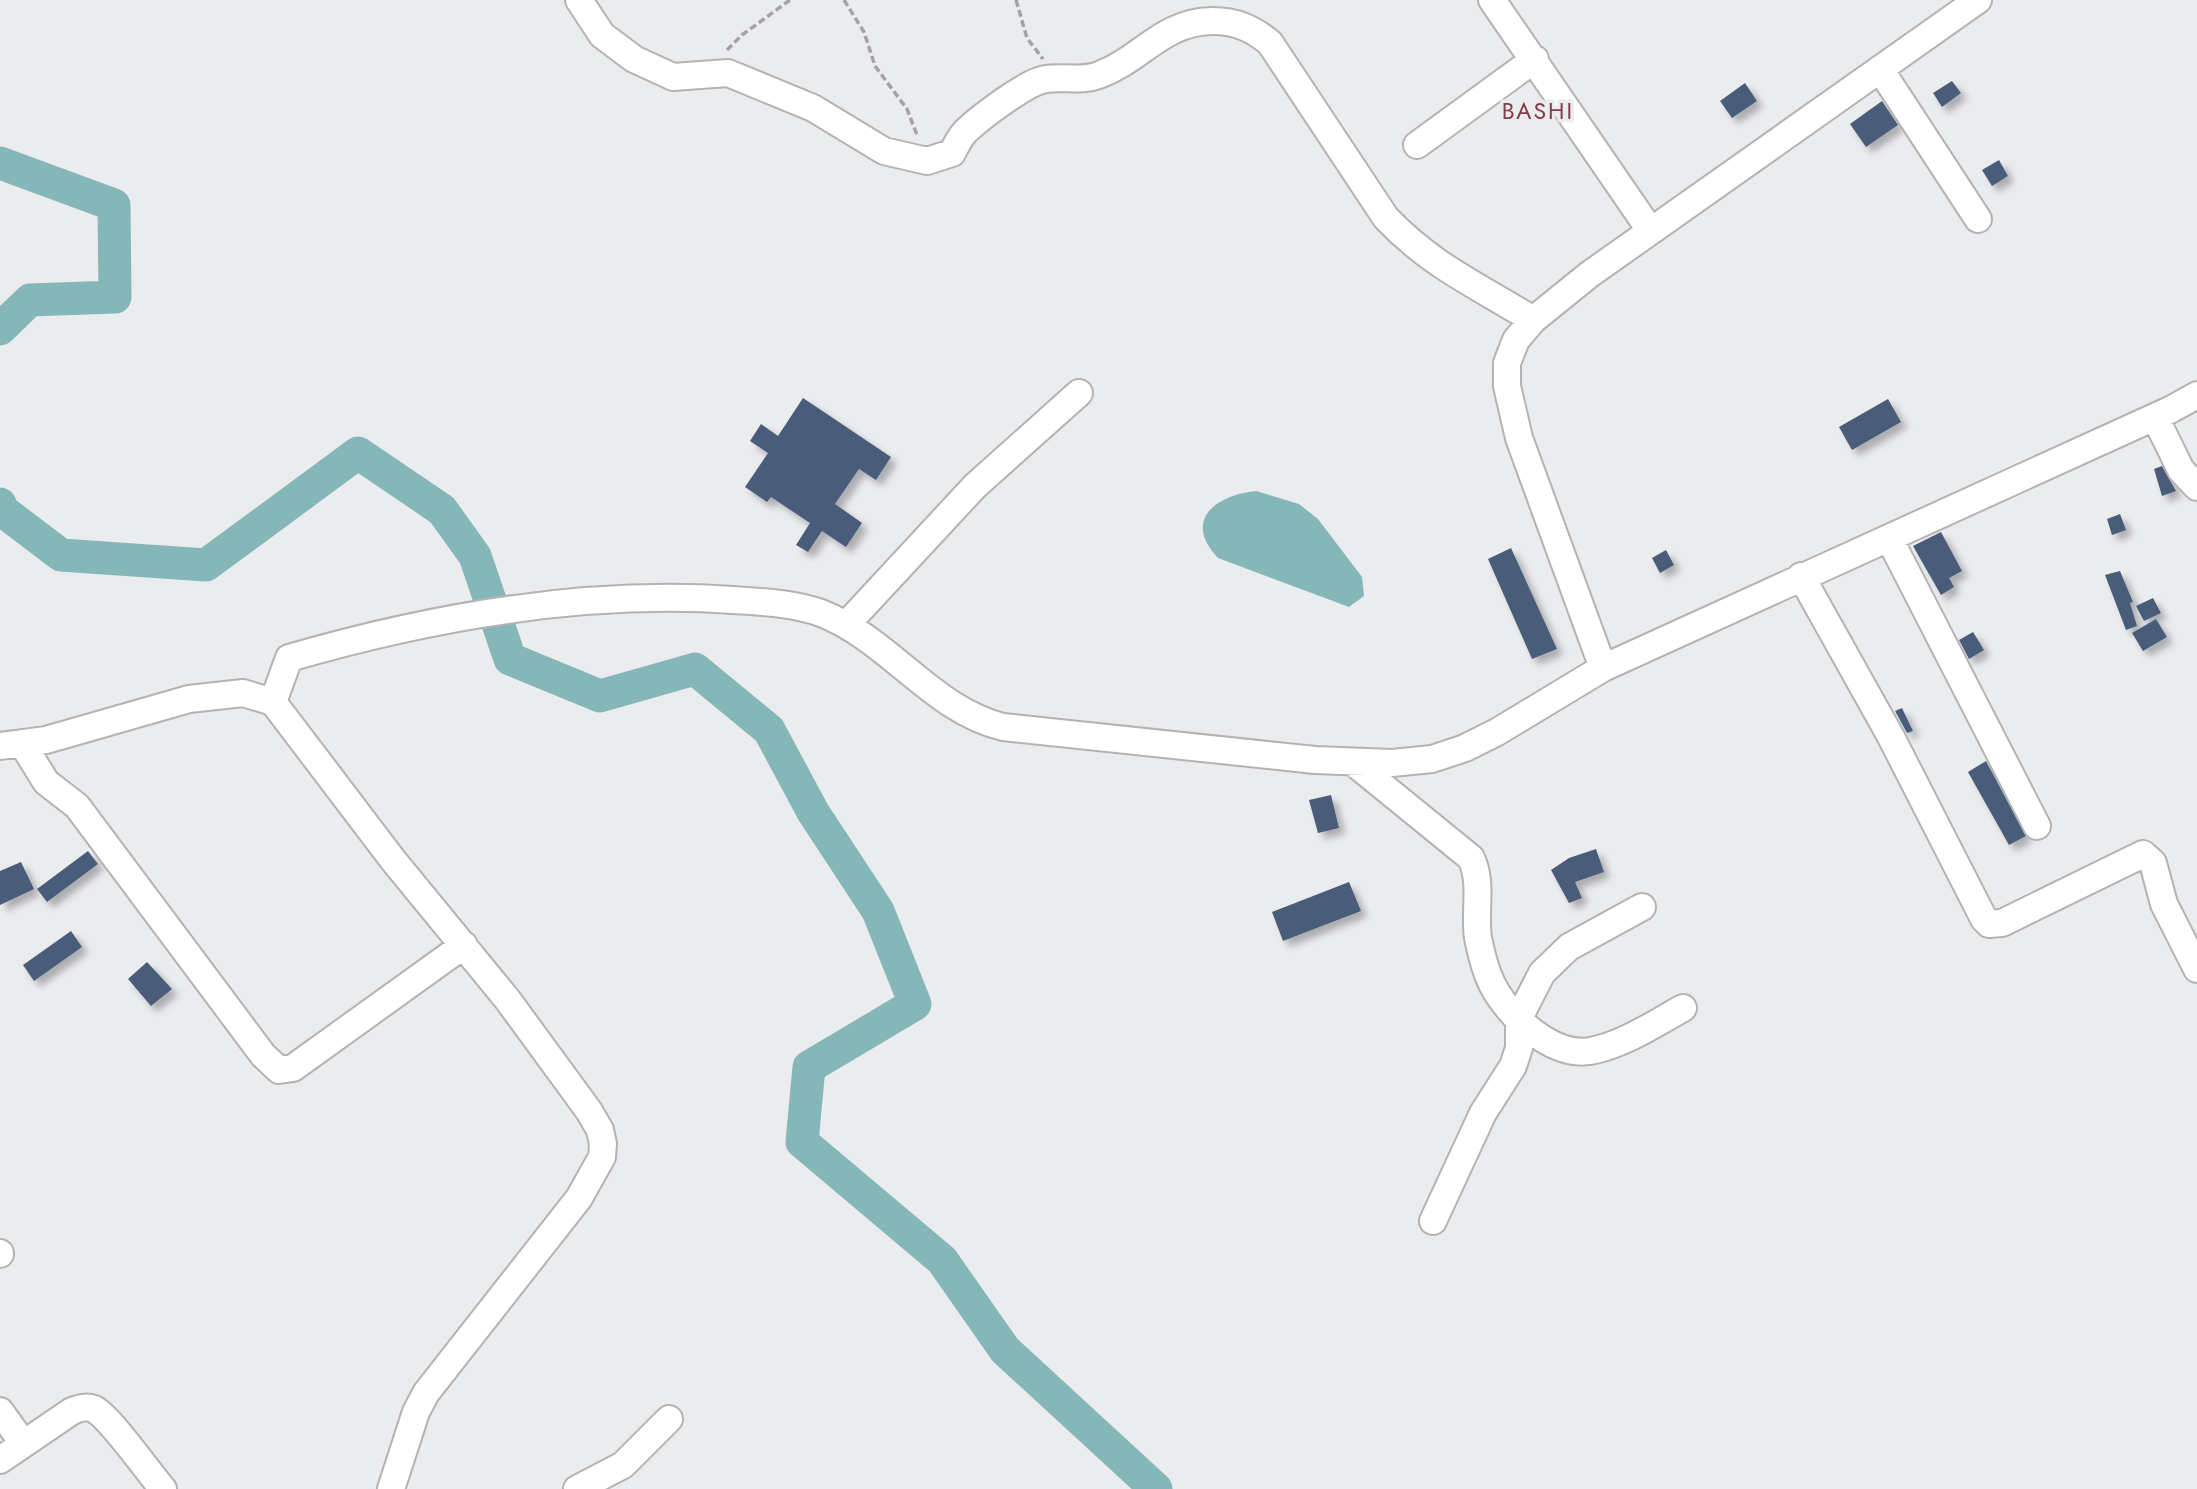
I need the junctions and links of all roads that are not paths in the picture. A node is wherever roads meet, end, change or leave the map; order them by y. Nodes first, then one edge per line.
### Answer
1 (579, 0) edge
2 (1492, 0) edge
3 (1978, 0) edge
4 (1535, 59) junction
5 (1880, 69) junction
6 (1417, 145) dead end
7 (1978, 219) dead end
8 (1650, 230) junction
9 (1533, 320) junction
10 (1079, 393) dead end
11 (2197, 395) edge
12 (2155, 417) junction
13 (2197, 487) edge
14 (1889, 538) junction
15 (1801, 576) junction
16 (846, 625) junction
17 (1603, 668) junction
18 (272, 702) junction
19 (11, 744) edge
20 (1353, 762) junction
21 (2037, 826) dead end
22 (1642, 906) dead end
23 (464, 945) junction
24 (2197, 970) edge
25 (1683, 1009) dead end
26 (1520, 1018) junction
27 (1433, 1221) dead end
28 (0, 1411) edge
29 (669, 1419) dead end
30 (23, 1443) junction
31 (0, 1460) edge
32 (399, 1486) edge
33 (163, 1489) edge
34 (577, 1489) edge

1 - 9 street
2 - 4 street
3 - 5 street
4 - 6 street
4 - 8 street
5 - 7 street
5 - 8 street
8 - 9 street
9 - 17 street
10 - 16 street
11 - 12 street
12 - 13 street
12 - 14 street
14 - 15 street
14 - 21 street
15 - 17 street
15 - 24 street
16 - 18 street
16 - 20 street
17 - 20 street
18 - 19 street
18 - 23 street
19 - 23 street
20 - 26 street
22 - 26 street
23 - 32 street
25 - 26 street
26 - 27 street
28 - 30 street
29 - 34 street
30 - 31 street
30 - 33 street

